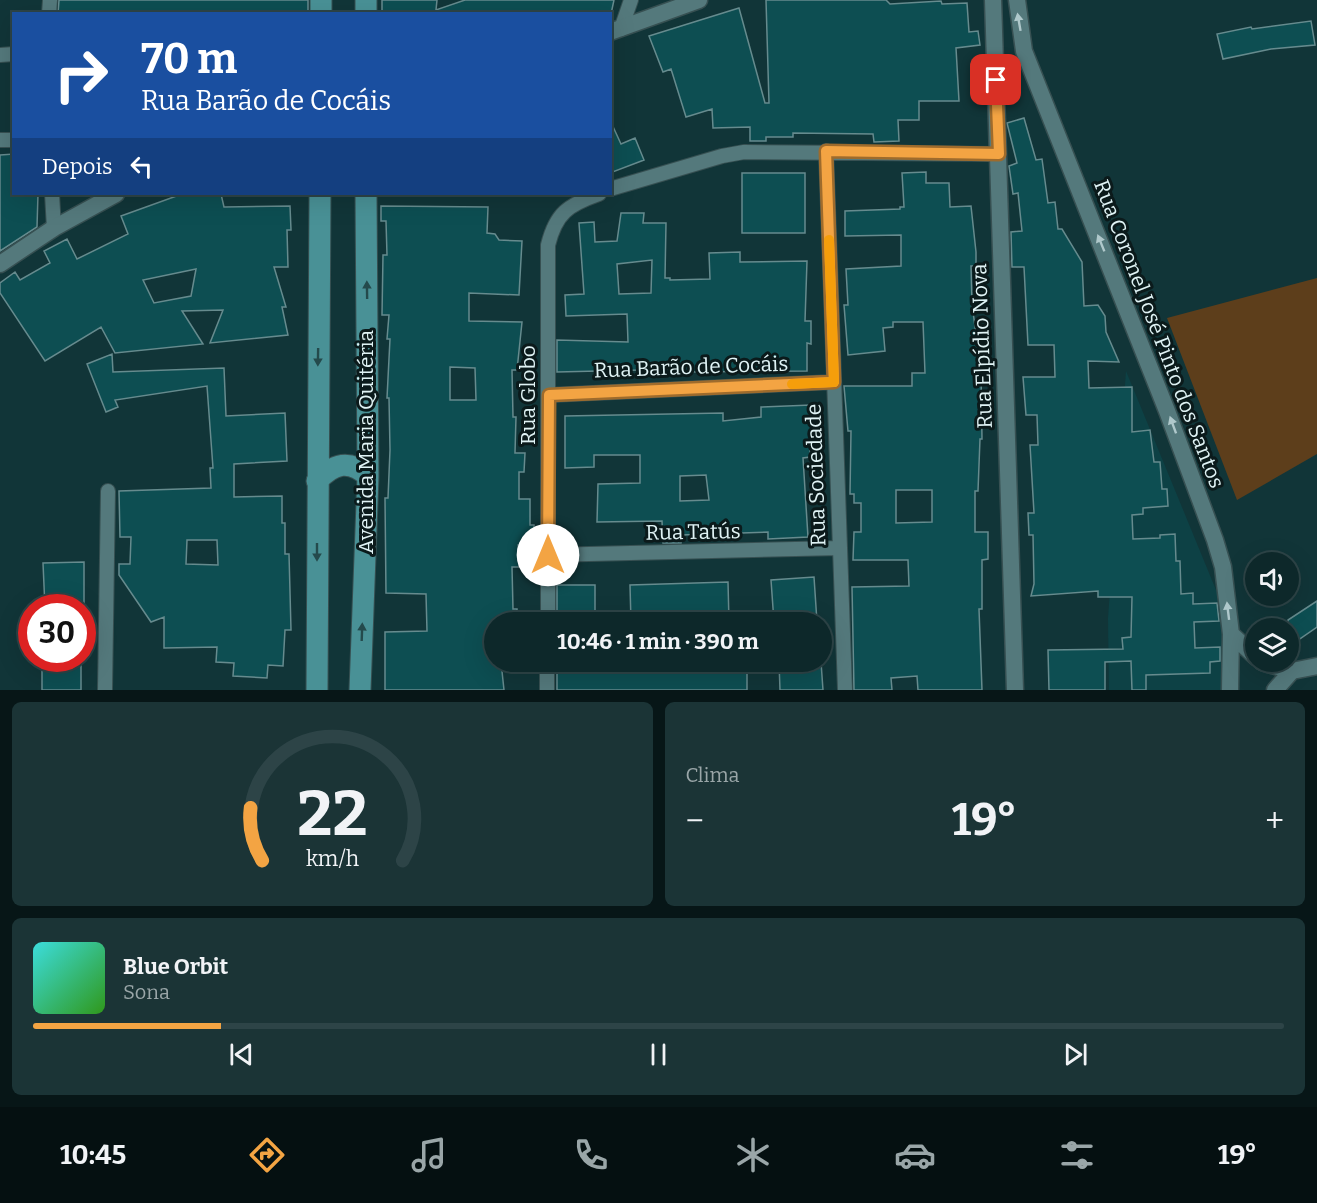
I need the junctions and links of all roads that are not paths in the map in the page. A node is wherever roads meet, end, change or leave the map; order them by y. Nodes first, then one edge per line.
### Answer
1 (631, 0) edge
2 (699, 0) edge
3 (993, 0) edge
4 (1017, 0) edge
5 (616, 31) edge
6 (826, 151) junction
7 (999, 154) junction
8 (612, 188) edge
9 (52, 195) edge
10 (114, 195) edge
11 (320, 195) edge
12 (366, 195) edge
13 (595, 195) edge
14 (54, 228) junction
15 (0, 264) edge
16 (834, 382) junction
17 (549, 395) junction
18 (368, 476) junction
19 (317, 481) junction
20 (108, 491) dead end
21 (840, 548) junction
22 (548, 555) junction
23 (548, 612) edge
24 (1231, 634) junction
25 (1245, 647) edge
26 (1317, 666) edge
27 (1299, 670) edge
28 (548, 672) edge
29 (1291, 672) edge
30 (105, 690) edge
31 (317, 690) edge
32 (360, 690) edge
33 (547, 690) edge
34 (845, 690) edge
35 (1015, 690) edge
36 (1230, 690) edge
37 (1275, 690) edge

1 - 5 street
2 - 5 street
3 - 7 street, Rua Elpídio Nova
24 -> 4 street, Rua Coronel José Pinto dos Santos
6 - 7 street
6 - 8 street
6 - 16 street, Rua Sociedade
7 - 35 street, Rua Elpídio Nova
9 - 14 street
10 - 14 street
11 -> 19 main road
18 -> 12 main road, Avenida Maria Quitéria
13 - 17 street, Rua Globo
14 - 15 street
16 - 17 street, Rua Barão de Cocáis
16 - 21 street, Rua Sociedade
17 - 22 street, Rua Globo
18 - 19 main road
32 -> 18 main road, Avenida Maria Quitéria
19 -> 31 main road
20 - 30 street
21 - 22 street, Rua Tatús
21 - 34 street, Rua Sociedade
22 - 23 street, Rua Globo
24 - 25 street
24 - 36 street, Rua Coronel José Pinto dos Santos
26 - 27 street
28 - 33 street
29 - 37 street

